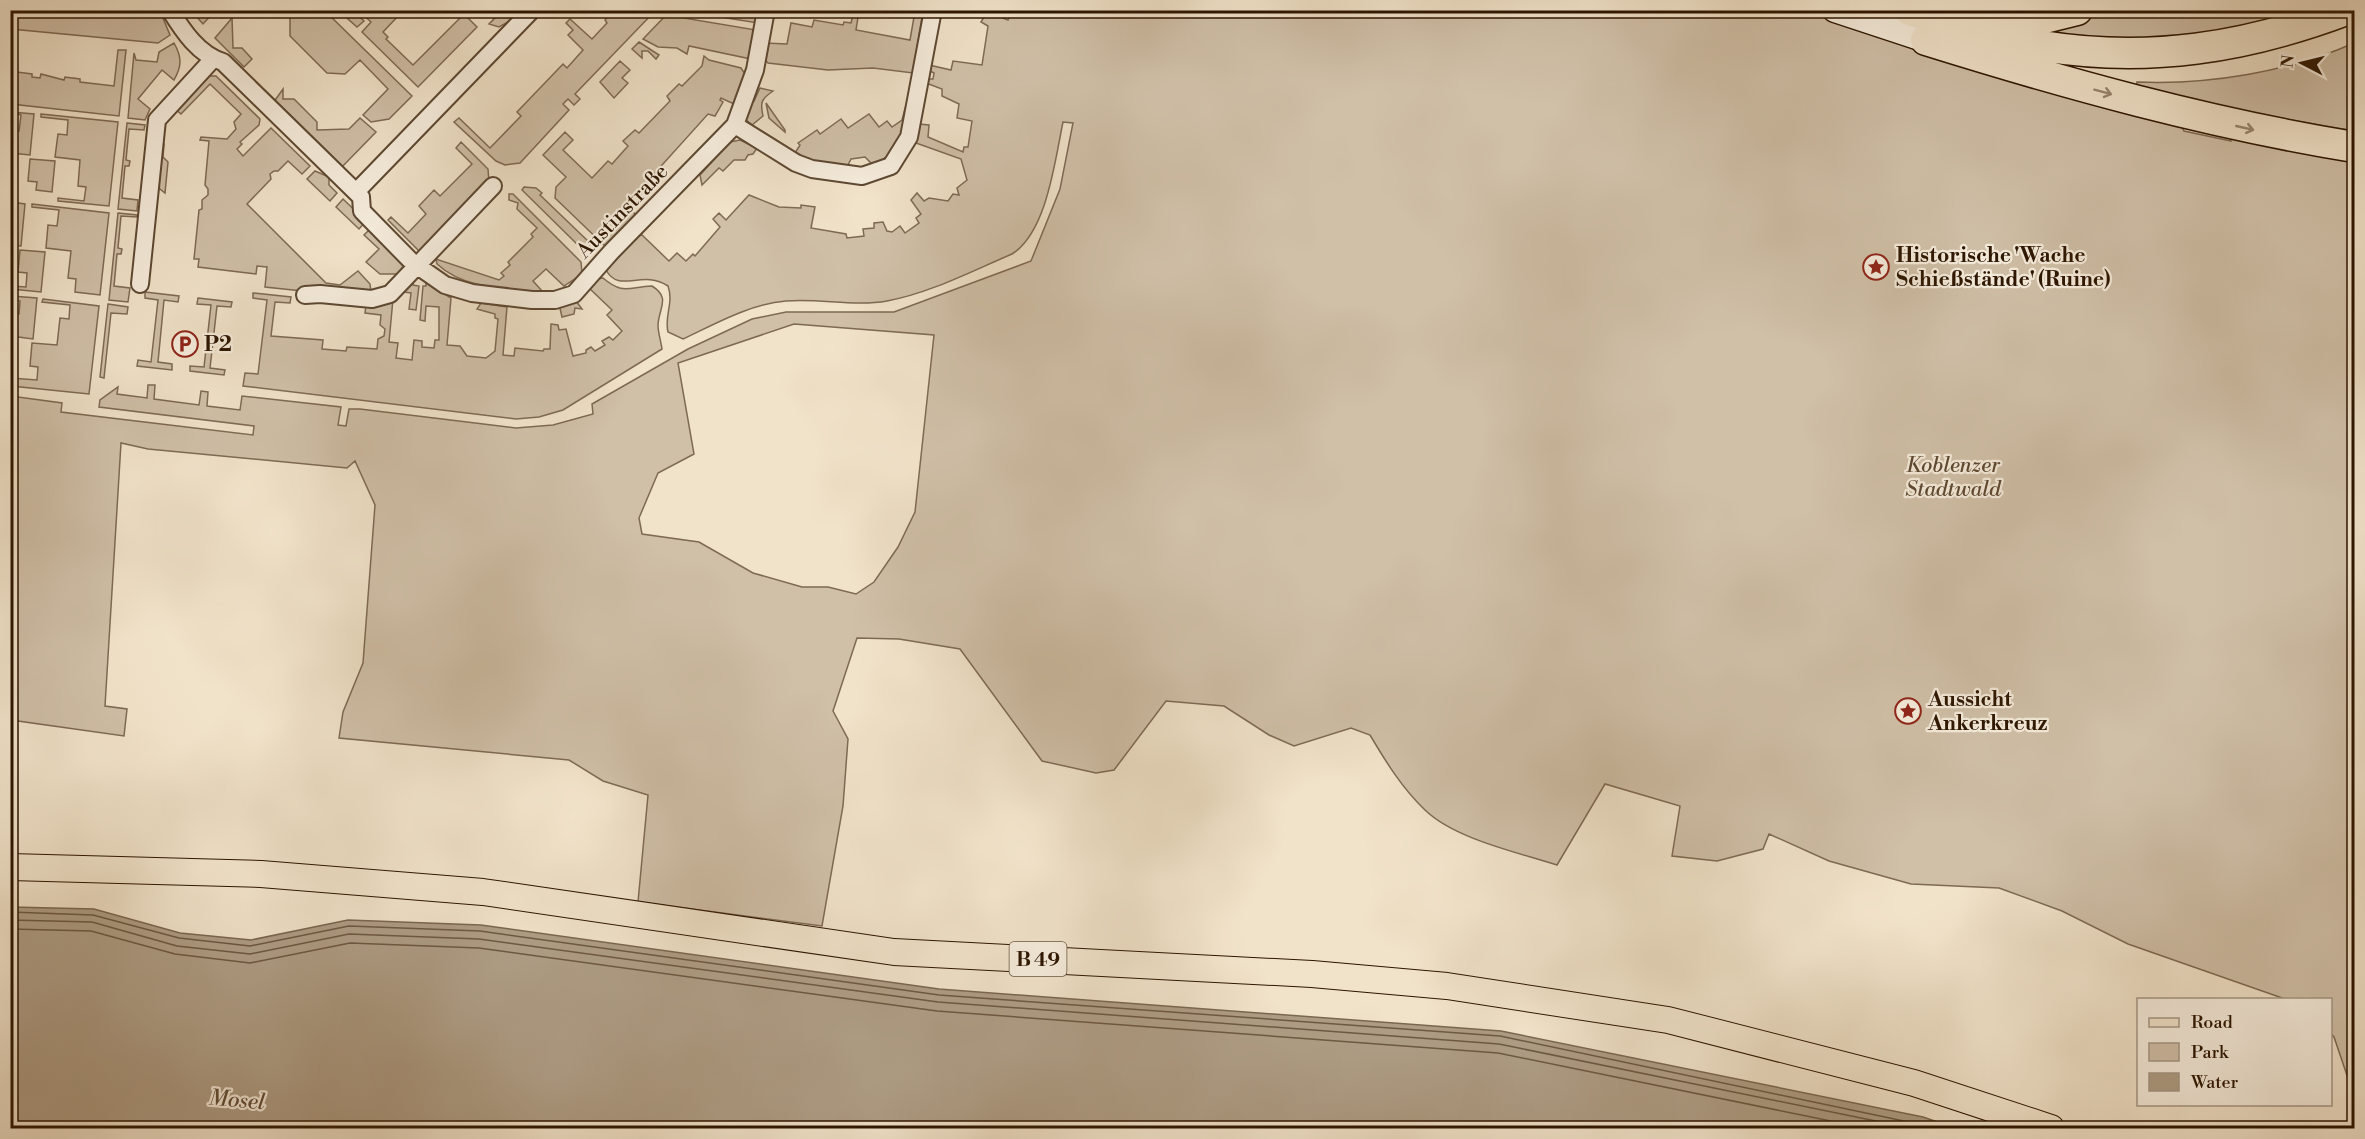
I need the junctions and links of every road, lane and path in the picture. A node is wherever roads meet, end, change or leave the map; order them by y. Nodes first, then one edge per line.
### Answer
1 (170, 10) edge
2 (532, 10) edge
3 (766, 10) edge
4 (933, 10) edge
5 (1835, 10) edge
6 (1910, 10) edge
7 (1931, 10) edge
8 (2077, 10) edge
9 (2346, 10) edge
10 (2355, 28) edge
11 (1926, 40) junction
12 (213, 59) junction
13 (735, 125) junction
14 (2355, 147) edge
15 (493, 186) dead end
16 (356, 192) junction
17 (418, 266) junction
18 (140, 284) dead end
19 (305, 295) dead end
20 (10, 867) edge
21 (2051, 1128) edge

1 - 12 street, Austinstraße
2 - 16 street
3 - 13 street, Austinstraße
4 - 13 street
5 - 11 street
6 - 9 highway
7 - 8 highway
10 - 11 highway
11 -> 14 highway
12 - 16 street, Austinstraße
12 - 18 street
13 - 17 street, Austinstraße
15 - 17 street
16 - 17 street, Austinstraße
17 - 19 street
20 - 21 main road, B 49

